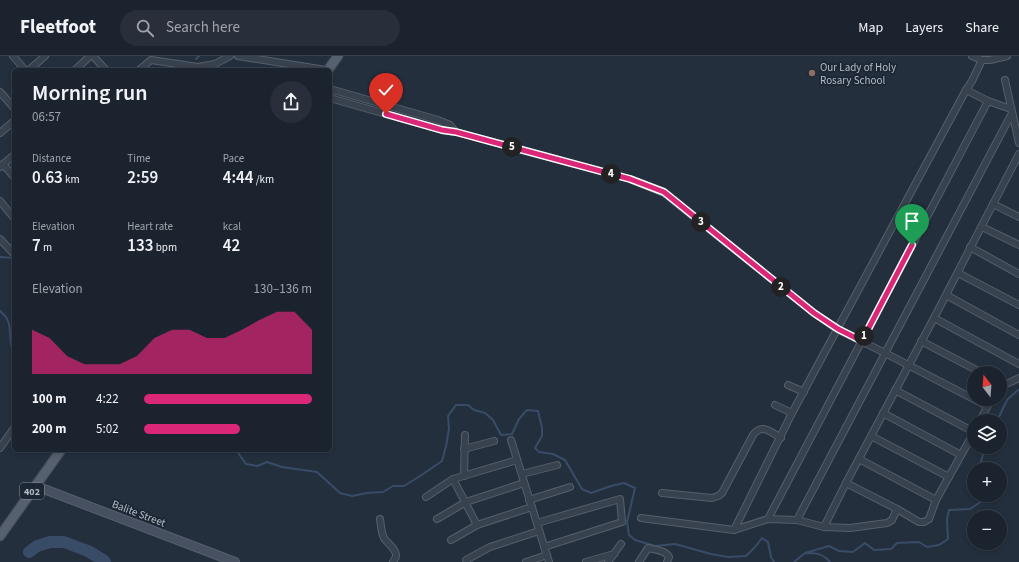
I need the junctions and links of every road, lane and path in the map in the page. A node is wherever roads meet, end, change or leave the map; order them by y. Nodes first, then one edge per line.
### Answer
1 (13, 56) edge
2 (45, 56) edge
3 (92, 56) edge
4 (230, 56) edge
5 (238, 56) edge
6 (338, 56) edge
7 (972, 56) edge
8 (1007, 56) edge
9 (982, 60) junction
10 (23, 68) edge
11 (30, 68) edge
12 (77, 68) edge
13 (104, 68) edge
14 (141, 68) edge
15 (314, 68) edge
16 (329, 68) edge
17 (1005, 80) dead end
18 (332, 90) edge
19 (966, 90) junction
20 (1, 96) edge
21 (332, 99) edge
22 (988, 101) junction
23 (12, 106) edge
24 (1011, 111) junction
25 (12, 123) edge
26 (456, 132) junction
27 (0, 133) edge
28 (1019, 142) edge
29 (1019, 154) edge
30 (12, 157) edge
31 (2, 166) edge
32 (12, 174) edge
33 (0, 201) edge
34 (993, 204) junction
35 (12, 216) edge
36 (1019, 217) edge
37 (982, 227) junction
38 (0, 239) edge
39 (1019, 246) edge
40 (970, 247) junction
41 (12, 252) edge
42 (958, 273) junction
43 (1019, 274) edge
44 (946, 295) junction
45 (1019, 305) edge
46 (934, 318) junction
47 (838, 329) junction
48 (1019, 335) edge
49 (862, 341) junction
50 (921, 341) junction
51 (885, 353) junction
52 (1019, 364) edge
53 (909, 365) junction
54 (969, 366) edge
55 (1019, 378) edge
56 (1007, 383) edge
57 (788, 385) dead end
58 (895, 390) junction
59 (804, 392) junction
60 (967, 395) edge
61 (775, 405) dead end
62 (987, 406) edge
63 (792, 413) junction
64 (883, 413) junction
65 (983, 414) edge
66 (967, 428) edge
67 (12, 431) edge
68 (465, 435) dead end
69 (871, 436) junction
70 (781, 438) junction
71 (511, 440) dead end
72 (494, 441) dead end
73 (967, 444) edge
74 (0, 448) edge
75 (464, 449) junction
76 (60, 452) edge
77 (961, 455) junction
78 (859, 459) junction
79 (517, 460) junction
80 (557, 465) dead end
81 (522, 474) junction
82 (464, 476) junction
83 (949, 477) junction
84 (453, 479) junction
85 (524, 483) junction
86 (846, 483) junction
87 (36, 486) junction
88 (570, 488) dead end
89 (662, 493) dead end
90 (426, 497) dead end
91 (529, 500) junction
92 (936, 500) junction
93 (466, 502) junction
94 (532, 507) junction
95 (897, 509) junction
96 (641, 518) dead end
97 (768, 518) junction
98 (380, 519) dead end
99 (437, 519) dead end
100 (797, 520) junction
101 (537, 523) junction
102 (477, 525) junction
103 (824, 527) junction
104 (734, 530) junction
105 (539, 531) junction
106 (0, 536) edge
107 (451, 540) dead end
108 (621, 544) dead end
109 (544, 547) junction
110 (614, 554) junction
111 (547, 555) junction
112 (221, 560) edge
113 (235, 562) edge
114 (393, 562) edge
115 (467, 562) edge
116 (526, 562) edge
117 (549, 562) edge
118 (586, 562) edge
119 (608, 562) edge
120 (639, 562) edge
121 (667, 562) edge

1 - 10 street
2 - 11 street
3 - 12 street
3 - 13 street
4 - 14 street
5 - 15 street
6 - 16 main road
7 - 9 street
8 - 9 street
9 - 19 street
17 - 24 street
18 - 26 street
19 - 22 street
19 - 47 street
20 - 23 street
21 - 26 street
22 - 24 street
22 - 49 street
24 - 28 street
24 - 51 street
25 - 27 street
26 - 47 street
29 - 34 street
30 - 31 street
31 - 32 street
33 - 35 street
34 - 36 street
34 - 37 street
37 - 39 street
37 - 40 street
38 - 41 street
40 - 42 street
40 - 43 street
42 - 44 street
42 - 45 street
44 - 46 street
44 - 48 street
46 - 50 street
46 - 52 street
47 - 49 street
47 - 59 street
49 - 51 street
49 - 97 street
50 - 53 street
50 - 54 street
51 - 53 street
51 - 100 street
53 - 58 street
53 - 60 street
55 - 56 street
57 - 59 street
58 - 64 street
58 - 66 street
59 - 63 street
61 - 63 street
62 - 65 street
63 - 70 street
64 - 69 street
64 - 77 street
67 - 74 street
68 - 75 street
69 - 78 street
69 - 83 street
70 - 89 street
70 - 104 street
71 - 79 street
72 - 75 street
73 - 77 street
75 - 82 street
76 - 87 main road, 402
77 - 83 street
78 - 86 street
78 - 92 street
79 - 81 street
79 - 82 street
80 - 81 street
81 - 85 street
82 - 84 street
83 - 92 street
84 - 90 street
84 - 93 street
85 - 91 street
85 - 93 street
86 - 95 street
86 - 103 street
87 - 106 main road, 402
87 - 112 street, Balite Street
88 - 91 street
91 - 94 street
92 - 95 street
93 - 99 street
93 - 102 street
94 - 101 street
94 - 102 street
95 - 103 street
96 - 104 street
97 - 100 street
97 - 104 street
98 - 114 street
100 - 103 street
101 - 105 street
101 - 109 street
102 - 107 street
105 - 109 street
105 - 115 street
108 - 110 street
109 - 111 street
110 - 118 street
110 - 119 street
111 - 116 street
111 - 117 street
112 - 113 street, Balite Street
120 - 121 street

